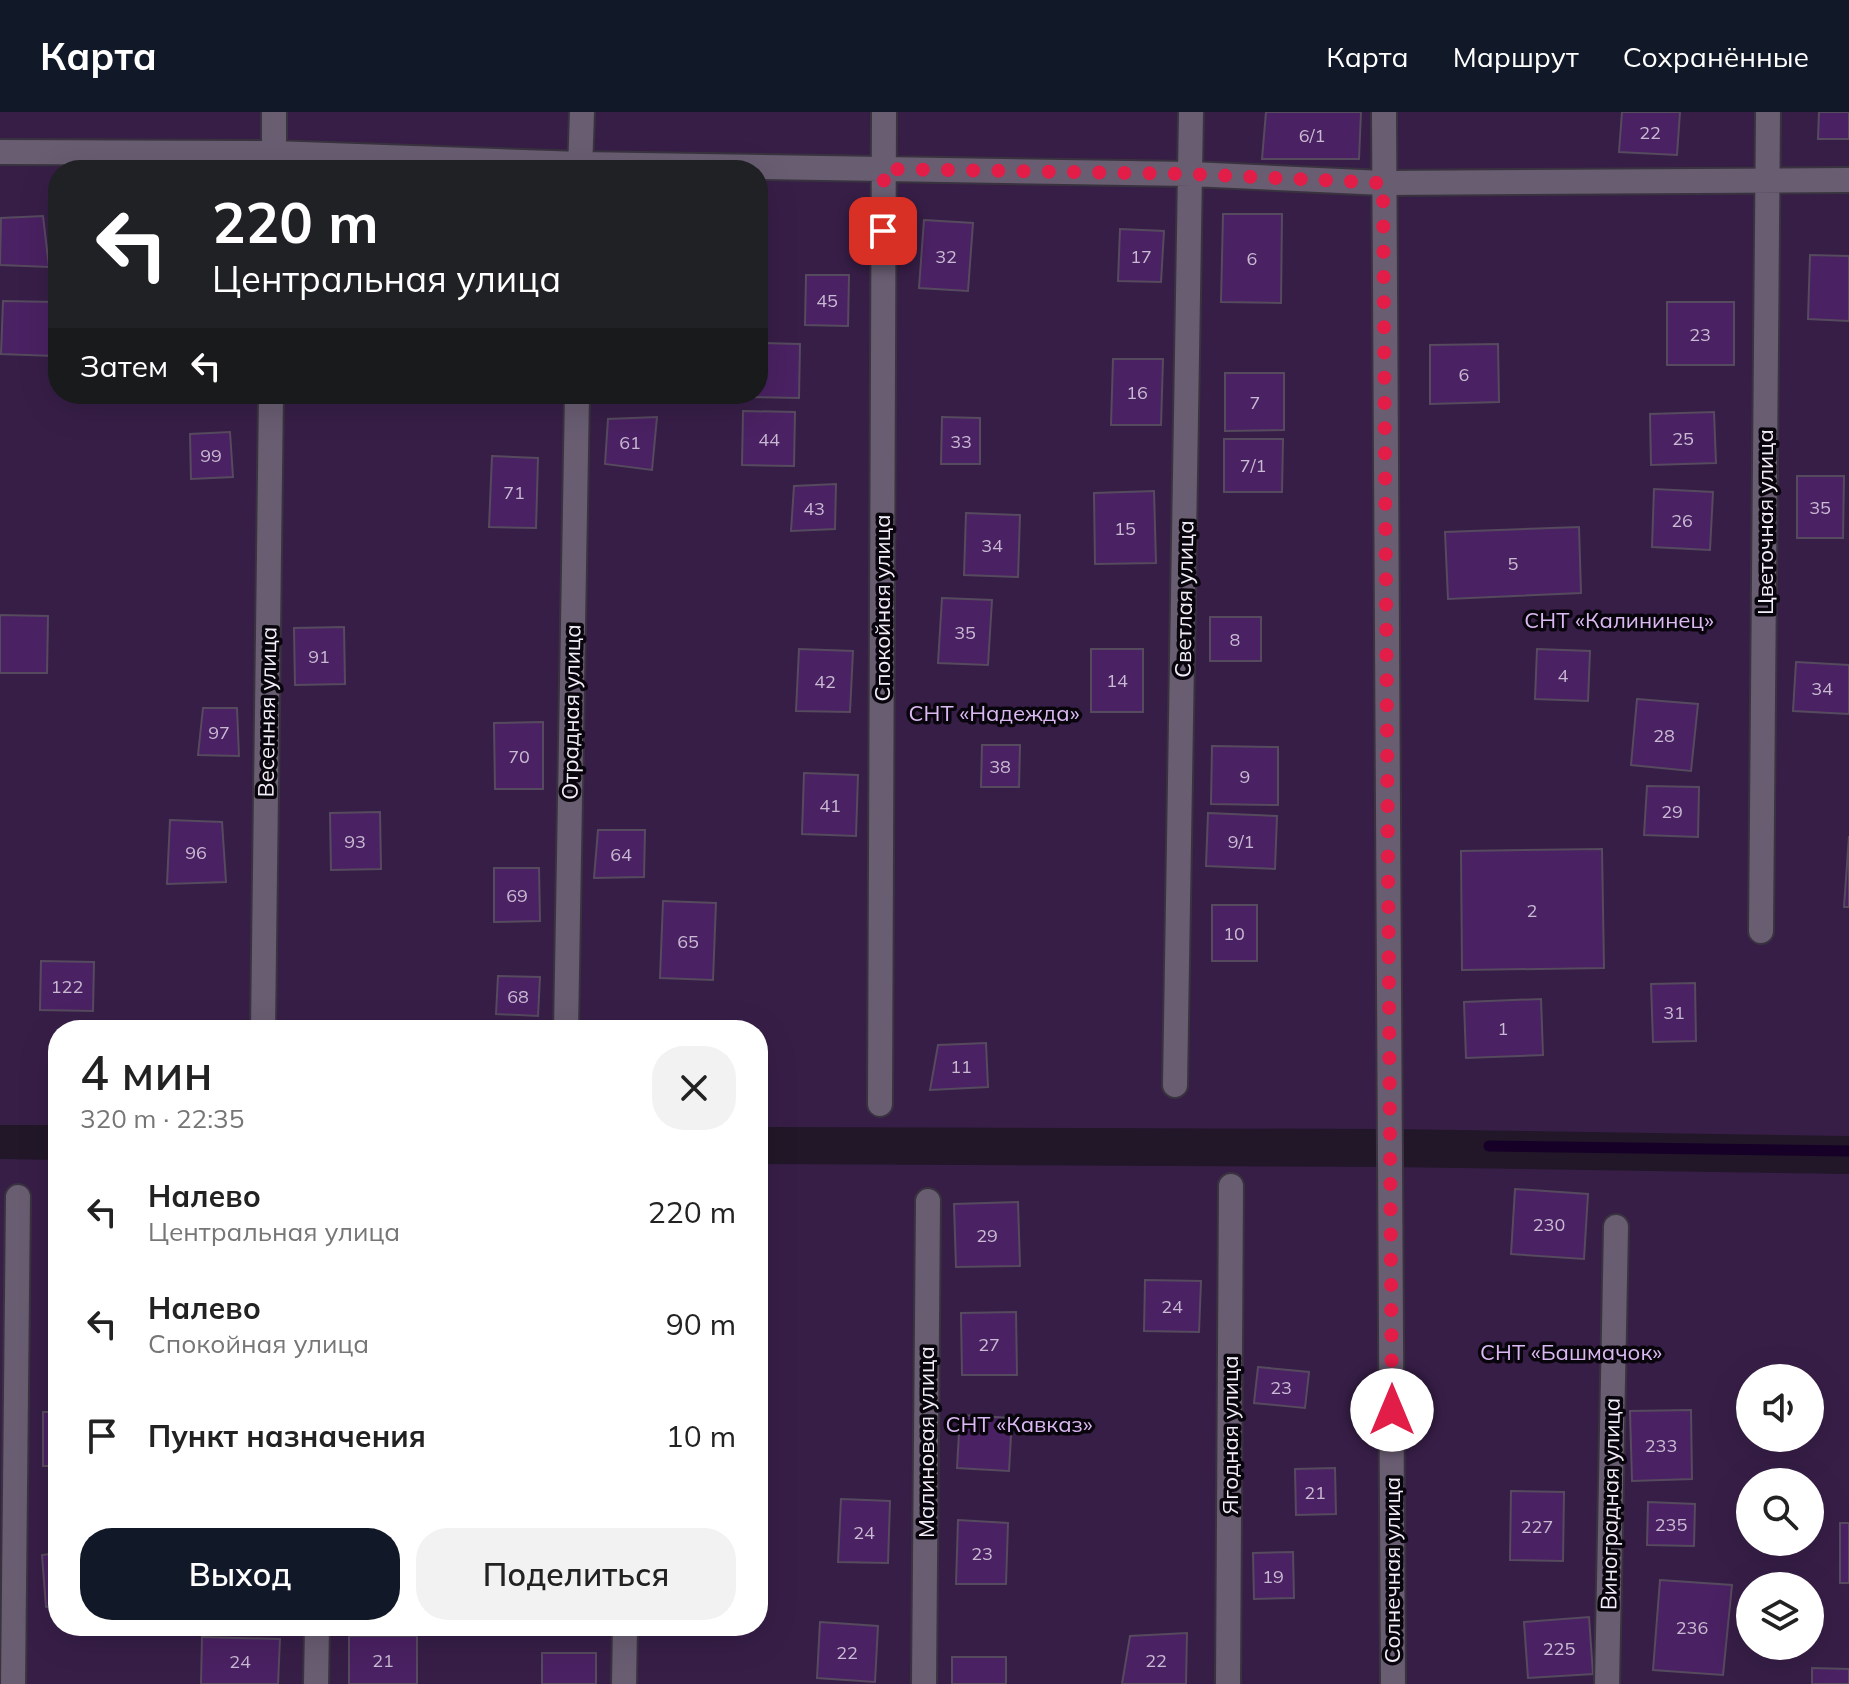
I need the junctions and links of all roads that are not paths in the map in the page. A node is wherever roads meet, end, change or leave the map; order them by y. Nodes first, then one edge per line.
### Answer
1 (274, 112) edge
2 (582, 112) edge
3 (884, 112) edge
4 (1191, 112) edge
5 (1384, 112) edge
6 (1768, 112) edge
7 (0, 152) edge
8 (244, 160) edge
9 (274, 160) edge
10 (580, 160) edge
11 (768, 168) edge
12 (884, 169) junction
13 (1191, 174) junction
14 (1767, 180) junction
15 (1849, 180) edge
16 (1383, 183) junction
17 (271, 404) edge
18 (577, 404) edge
19 (1761, 931) dead end
20 (263, 1020) edge
21 (566, 1020) edge
22 (1175, 1085) dead end
23 (880, 1104) dead end
24 (1231, 1186) dead end
25 (18, 1197) dead end
26 (928, 1201) dead end
27 (1616, 1227) dead end
28 (317, 1636) edge
29 (625, 1636) edge
30 (13, 1684) edge
31 (316, 1684) edge
32 (624, 1684) edge
33 (924, 1684) edge
34 (1228, 1684) edge
35 (1393, 1684) edge
36 (1607, 1684) edge

1 - 9 street
2 - 10 street
3 - 12 street, Спокойная улица
4 - 13 street, Светлая улица
5 - 16 street, Солнечная улица
6 - 14 street, Цветочная улица
7 - 8 street
11 - 12 street
12 - 13 street
12 - 23 street, Спокойная улица
13 - 16 street
13 - 22 street, Светлая улица
14 - 15 street
14 - 16 street
14 - 19 street, Цветочная улица
16 - 35 street, Солнечная улица
17 - 20 street, Весенняя улица
18 - 21 street, Отрадная улица
24 - 34 street, Ягодная улица
25 - 30 street
26 - 33 street, Малиновая улица
27 - 36 street, Виноградная улица
28 - 31 street
29 - 32 street

